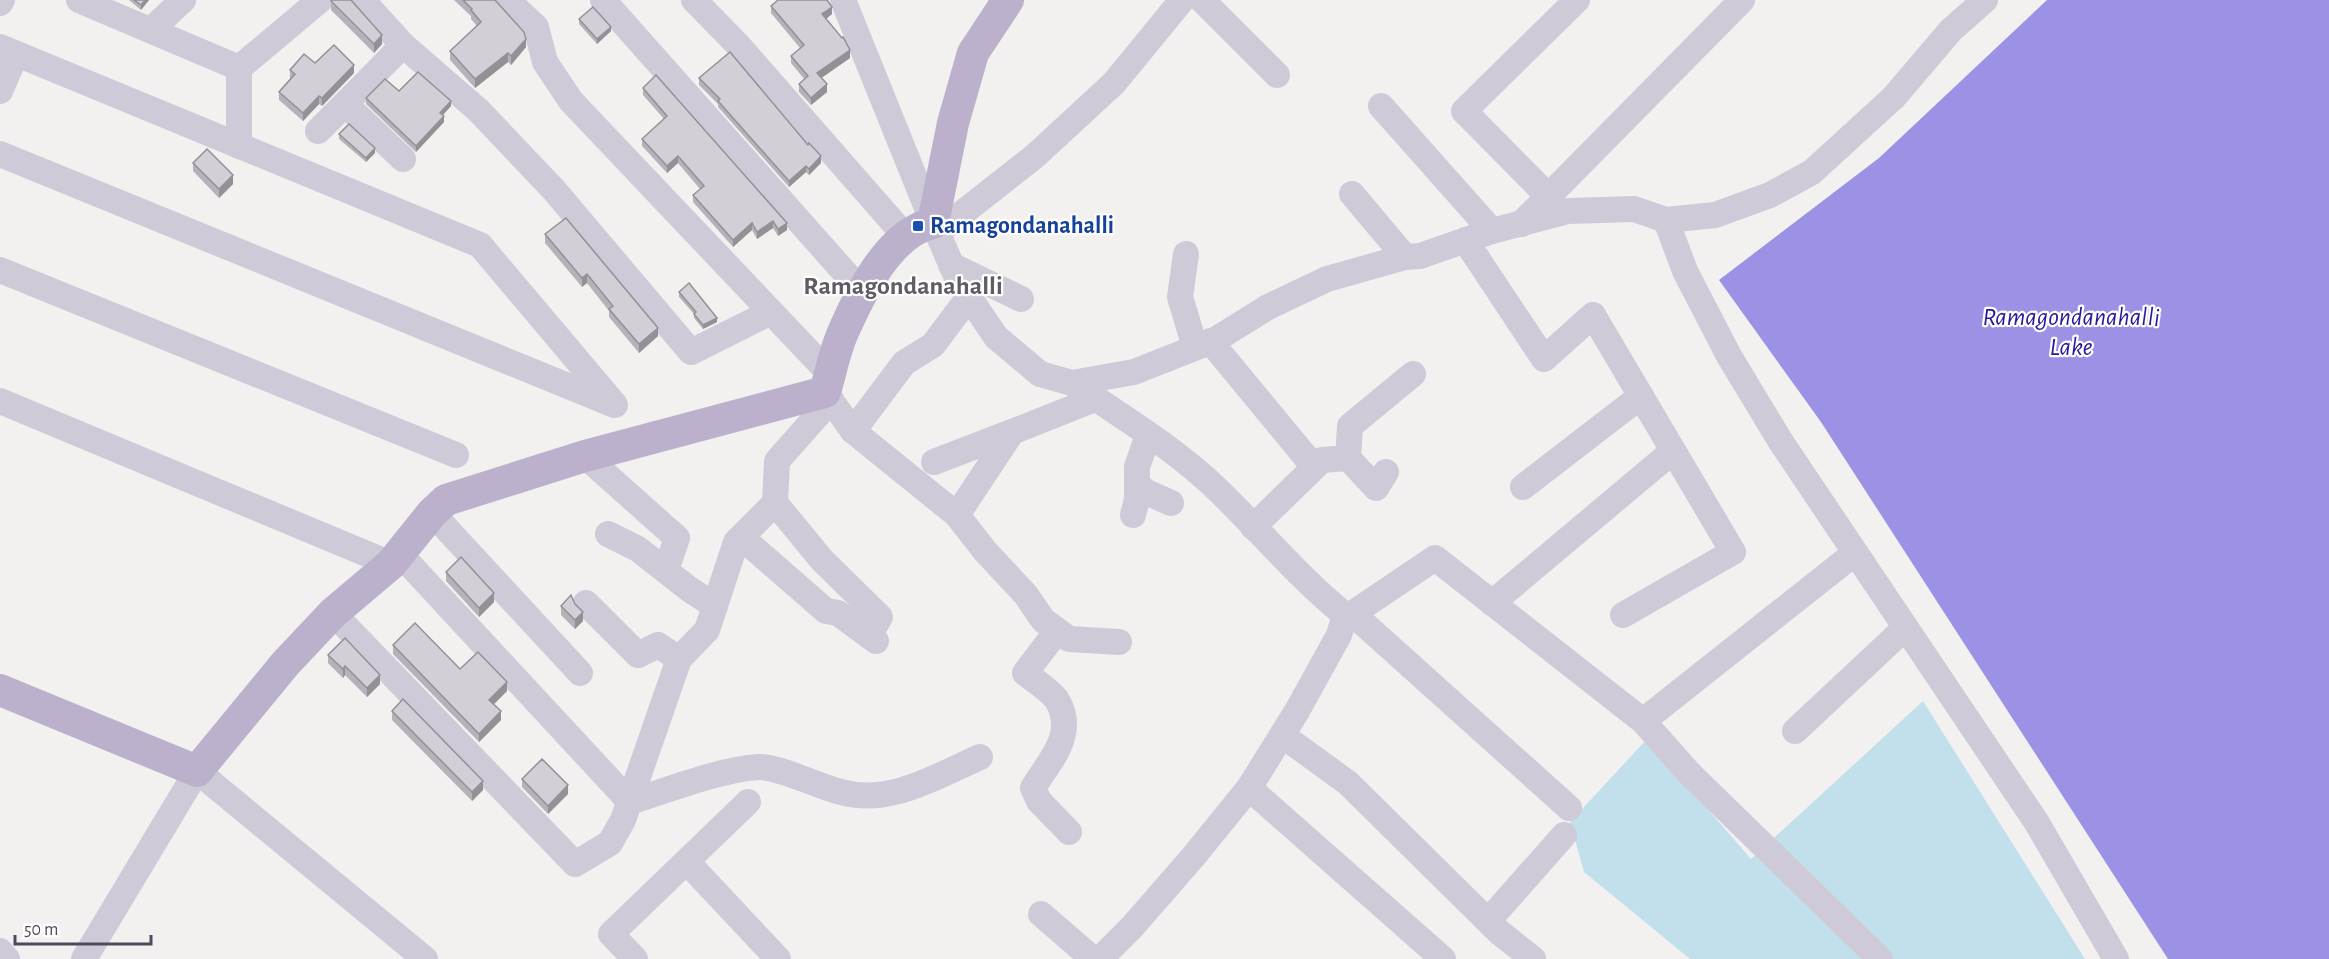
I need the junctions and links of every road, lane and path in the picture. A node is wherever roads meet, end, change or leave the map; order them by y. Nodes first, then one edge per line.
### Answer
1 (79, 0) edge
2 (183, 0) edge
3 (320, 0) edge
4 (362, 0) edge
5 (507, 0) edge
6 (603, 0) edge
7 (693, 0) edge
8 (843, 0) edge
9 (1008, 0) edge
10 (1182, 0) edge
11 (1202, 0) edge
12 (1577, 0) edge
13 (1742, 0) edge
14 (1984, 0) edge
15 (151, 30) junction
16 (403, 45) junction
17 (8, 50) edge
18 (239, 68) junction
19 (1277, 75) dead end
20 (0, 91) edge
21 (345, 104) junction
22 (1381, 106) dead end
23 (318, 131) dead end
24 (240, 146) junction
25 (0, 154) edge
26 (404, 159) dead end
27 (1352, 194) dead end
28 (1548, 196) junction
29 (1666, 220) junction
30 (1521, 224) junction
31 (925, 231) junction
32 (1492, 231) junction
33 (1465, 240) junction
34 (1186, 254) dead end
35 (1405, 257) junction
36 (951, 265) junction
37 (0, 270) edge
38 (864, 293) junction
39 (969, 297) junction
40 (1021, 299) dead end
41 (771, 312) junction
42 (1202, 344) junction
43 (1413, 374) dead end
44 (1072, 383) junction
45 (829, 389) junction
46 (1641, 396) junction
47 (1095, 399) junction
48 (0, 401) edge
49 (853, 431) junction
50 (1012, 432) junction
51 (1148, 435) junction
52 (1673, 451) junction
53 (456, 455) dead end
54 (585, 456) junction
55 (1348, 458) junction
56 (934, 462) dead end
57 (1314, 467) junction
58 (1386, 472) dead end
59 (1137, 484) junction
60 (1523, 487) dead end
61 (775, 503) junction
62 (1171, 503) dead end
63 (432, 513) junction
64 (957, 515) junction
65 (1133, 515) dead end
66 (1253, 527) junction
67 (608, 534) dead end
68 (741, 537) junction
69 (1855, 553) junction
70 (396, 559) junction
71 (666, 570) junction
72 (586, 603) dead end
73 (1492, 603) junction
74 (715, 606) junction
75 (333, 613) junction
76 (1623, 615) dead end
77 (1348, 617) junction
78 (1905, 628) junction
79 (1057, 631) junction
80 (1119, 642) dead end
81 (679, 659) junction
82 (580, 673) dead end
83 (0, 690) edge
84 (1643, 721) junction
85 (1795, 731) dead end
86 (1282, 735) junction
87 (980, 757) dead end
88 (197, 771) junction
89 (1249, 788) junction
90 (630, 802) junction
91 (748, 802) dead end
92 (1569, 808) dead end
93 (1069, 832) dead end
94 (1564, 835) dead end
95 (687, 862) junction
96 (1041, 914) dead end
97 (1488, 921) junction
98 (0, 951) edge
99 (7, 959) edge
100 (84, 959) edge
101 (425, 959) edge
102 (635, 959) edge
103 (778, 959) edge
104 (1093, 959) edge
105 (1100, 959) edge
106 (1443, 959) edge
107 (1533, 959) edge
108 (1880, 959) edge
109 (2116, 959) edge

1 - 15 street
2 - 15 street
3 - 18 street
4 - 16 street
5 - 41 street
6 - 38 street
7 - 31 street
8 - 31 street
9 - 31 main road
10 - 31 street
11 - 19 street
12 - 28 street
13 - 28 street
14 - 29 street
15 - 18 street
16 - 21 street
16 - 41 street
17 - 20 street
17 - 24 street
18 - 24 street
21 - 23 street
21 - 26 street
22 - 32 street
24 - 25 street
27 - 35 street
28 - 30 street
29 - 30 street
29 - 69 street
30 - 32 street
31 - 36 street
31 - 38 main road
32 - 33 street
33 - 35 street
33 - 46 street
34 - 42 street
35 - 42 street
36 - 39 street
36 - 40 street
37 - 53 street
38 - 45 main road
39 - 44 street
39 - 49 street
41 - 45 street
42 - 44 street
42 - 57 street
43 - 55 street
44 - 47 street
45 - 49 street
45 - 54 main road
45 - 61 street
46 - 52 street
46 - 60 street
47 - 50 street
47 - 51 street
48 - 70 street
49 - 64 street
50 - 56 street
50 - 64 street
51 - 59 street
51 - 66 street
52 - 73 street
52 - 76 street
54 - 63 main road
54 - 71 street
55 - 57 street
55 - 58 street
57 - 66 street
59 - 62 street
59 - 65 street
61 - 68 street
61 - 68 street
63 - 70 main road
63 - 82 street
64 - 79 street
66 - 77 street
67 - 71 street
68 - 74 street
69 - 78 street
69 - 84 street
70 - 75 main road
70 - 90 street
71 - 74 street
72 - 81 street
73 - 77 street
73 - 84 street
74 - 81 street
75 - 88 main road
75 - 90 street
77 - 86 street
77 - 92 street
78 - 85 street
78 - 109 street
79 - 80 street
79 - 93 street
81 - 90 street
83 - 88 main road
84 - 108 street
86 - 89 street
86 - 97 street
87 - 90 street
88 - 100 street
88 - 101 street
89 - 105 street
89 - 106 street
91 - 95 street
94 - 97 street
95 - 102 street
95 - 103 street
96 - 104 street
97 - 107 street
98 - 99 street

